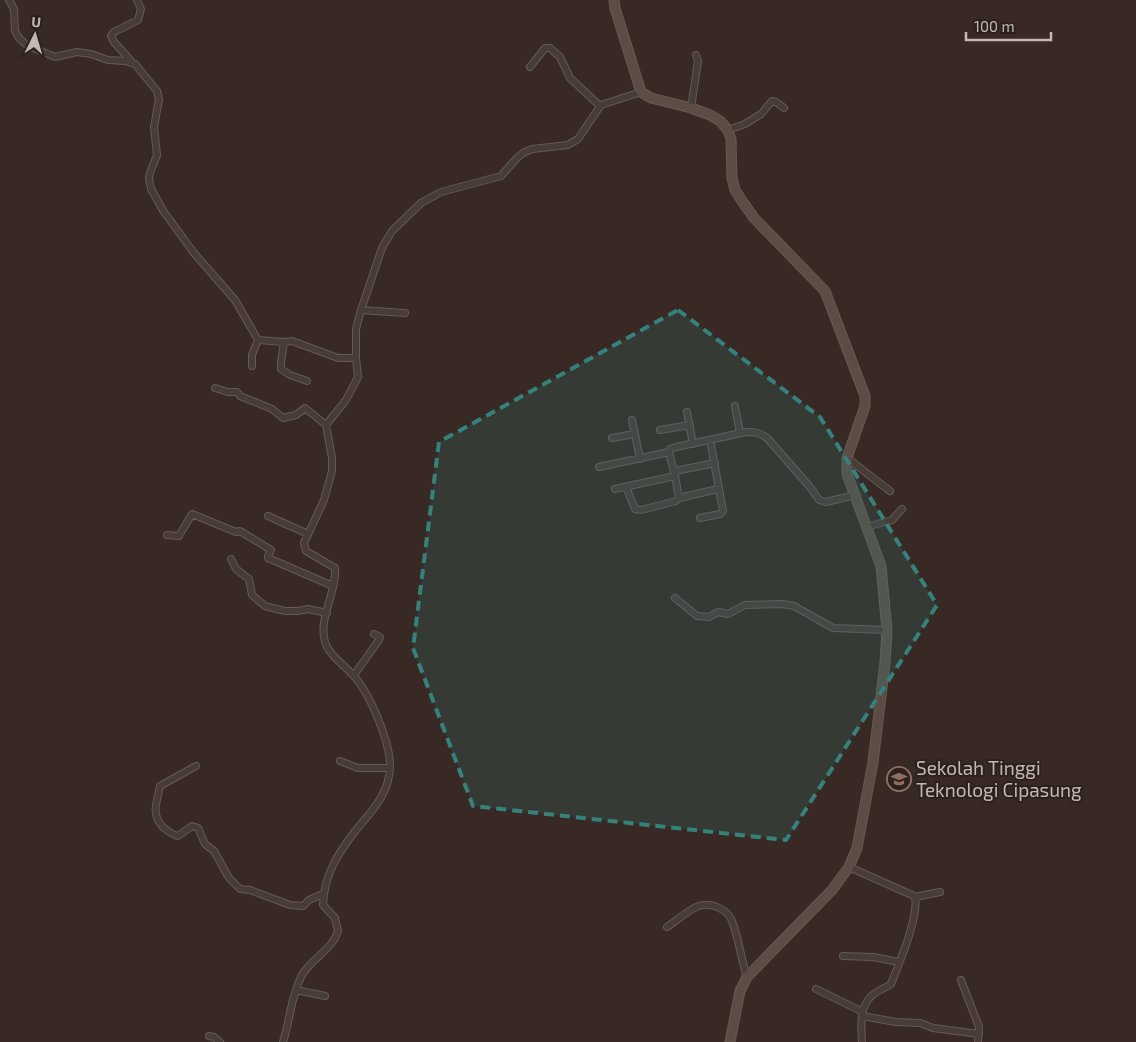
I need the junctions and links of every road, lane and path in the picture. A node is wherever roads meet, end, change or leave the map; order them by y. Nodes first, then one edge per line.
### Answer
1 (9, 0) edge
2 (137, 0) edge
3 (614, 0) edge
4 (696, 55) dead end
5 (135, 64) junction
6 (530, 66) dead end
7 (640, 92) junction
8 (600, 106) junction
9 (691, 108) junction
10 (784, 108) dead end
11 (728, 130) junction
12 (360, 310) junction
13 (405, 313) dead end
14 (258, 340) junction
15 (284, 342) junction
16 (356, 358) junction
17 (252, 366) dead end
18 (307, 381) dead end
19 (216, 388) dead end
20 (735, 406) dead end
21 (688, 412) dead end
22 (632, 420) dead end
23 (326, 425) junction
24 (690, 425) junction
25 (660, 430) dead end
26 (740, 433) junction
27 (634, 434) junction
28 (612, 438) dead end
29 (710, 440) junction
30 (694, 444) junction
31 (669, 452) junction
32 (847, 458) junction
33 (640, 459) junction
34 (715, 463) junction
35 (599, 467) dead end
36 (675, 474) junction
37 (626, 487) junction
38 (718, 488) junction
39 (615, 489) dead end
40 (890, 491) dead end
41 (855, 495) junction
42 (680, 498) junction
43 (902, 509) dead end
44 (268, 516) dead end
45 (700, 518) dead end
46 (866, 527) junction
47 (308, 534) junction
48 (167, 535) dead end
49 (231, 559) dead end
50 (333, 586) junction
51 (675, 598) dead end
52 (327, 613) junction
53 (886, 630) junction
54 (374, 634) dead end
55 (354, 675) junction
56 (340, 761) dead end
57 (196, 766) dead end
58 (390, 768) junction
59 (849, 867) junction
60 (940, 892) dead end
61 (324, 894) junction
62 (915, 897) junction
63 (667, 927) dead end
64 (843, 956) dead end
65 (900, 962) junction
66 (747, 977) junction
67 (961, 980) dead end
68 (816, 989) dead end
69 (296, 990) junction
70 (325, 996) dead end
71 (863, 1014) junction
72 (979, 1034) junction
73 (209, 1036) dead end
74 (220, 1042) edge
75 (283, 1042) edge
76 (730, 1042) edge
77 (862, 1042) edge
78 (978, 1042) edge

1 - 5 street
2 - 5 street
3 - 7 main road
4 - 9 street
5 - 14 street
6 - 8 street
7 - 8 street
7 - 9 main road
8 - 12 street
9 - 11 main road
10 - 11 street
11 - 32 main road
12 - 13 street
12 - 16 street
14 - 15 street
14 - 17 street
15 - 16 street
15 - 18 street
16 - 23 street
19 - 23 street
20 - 26 street
21 - 24 street
22 - 27 street
23 - 47 street
24 - 25 street
24 - 30 street
26 - 29 street
26 - 41 street
27 - 28 street
27 - 33 street
29 - 30 street
29 - 34 street
30 - 31 street
31 - 33 street
31 - 36 street
32 - 40 street
32 - 41 main road
33 - 35 street
34 - 36 street
34 - 38 street
36 - 37 street
36 - 42 street
37 - 39 street
37 - 42 street
38 - 42 street
38 - 45 street
41 - 46 main road
43 - 46 street
44 - 47 street
46 - 53 main road
47 - 50 street
48 - 50 street
49 - 52 street
50 - 52 street
51 - 53 street
52 - 55 street
53 - 59 main road
54 - 55 street
55 - 58 street
56 - 58 street
57 - 61 street
58 - 61 street
59 - 62 street
59 - 66 main road
60 - 62 street
61 - 69 street
62 - 65 street
63 - 66 street
64 - 65 street
65 - 71 street
66 - 76 main road
67 - 72 street
68 - 71 street
69 - 70 street
69 - 75 street
71 - 72 street
71 - 77 street
72 - 78 street
73 - 74 street

